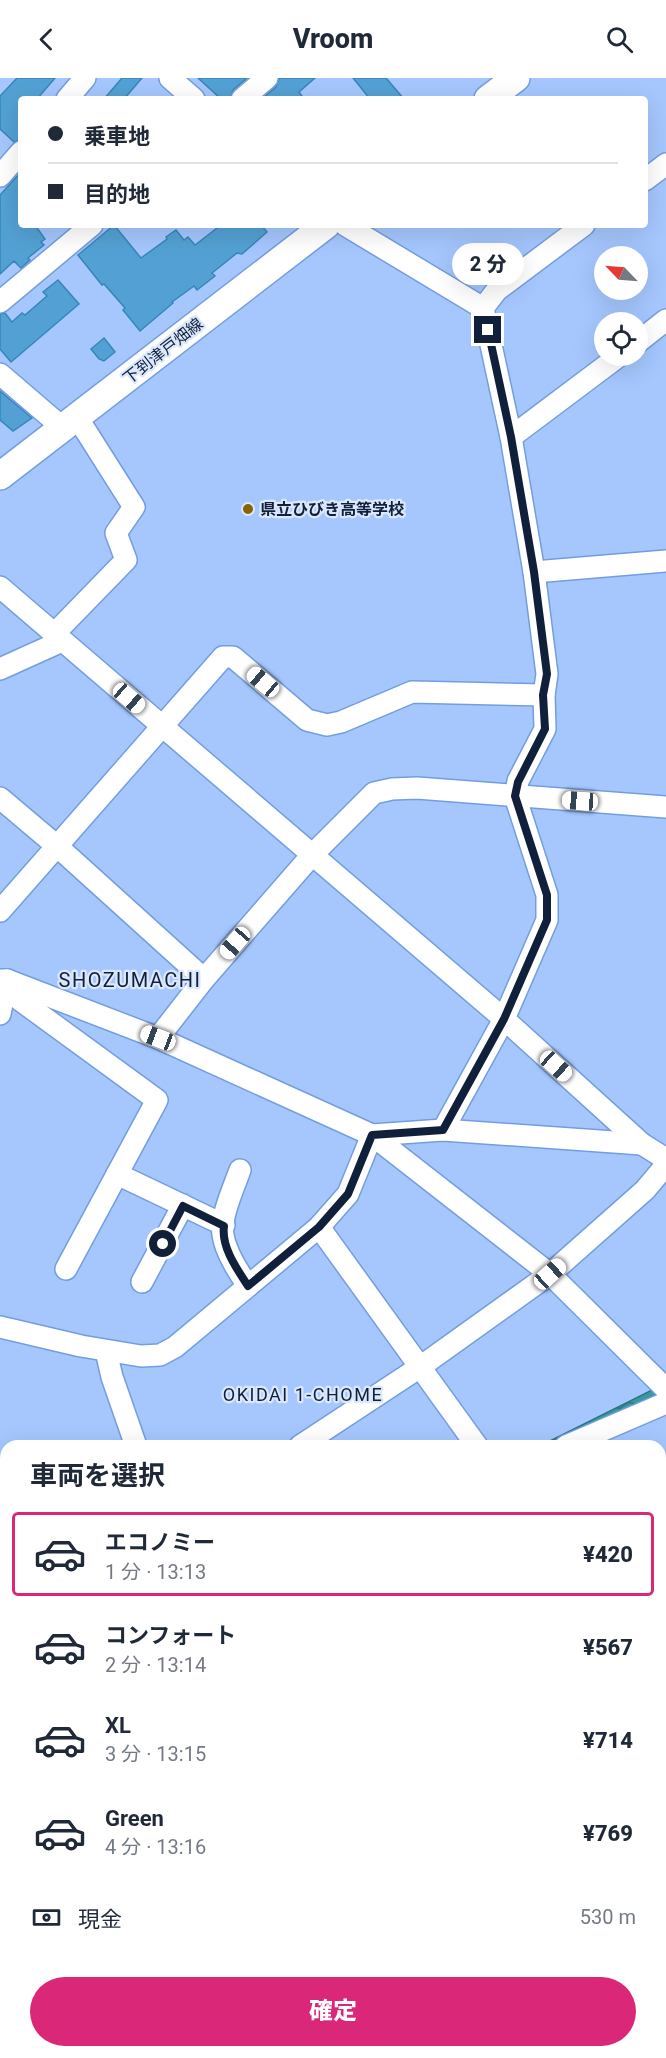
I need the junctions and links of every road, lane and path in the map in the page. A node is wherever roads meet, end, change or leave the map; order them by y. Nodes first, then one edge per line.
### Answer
1 (85, 78) edge
2 (170, 78) edge
3 (267, 78) edge
4 (516, 78) edge
5 (70, 96) edge
6 (191, 96) edge
7 (246, 96) edge
8 (493, 96) edge
9 (18, 155) edge
10 (666, 164) edge
11 (0, 176) edge
12 (648, 178) edge
13 (88, 228) edge
14 (322, 228) edge
15 (350, 228) edge
16 (580, 228) edge
17 (0, 302) edge
18 (483, 308) junction
19 (666, 320) edge
20 (648, 334) edge
21 (606, 366) edge
22 (0, 374) edge
23 (70, 423) junction
24 (511, 437) junction
25 (0, 476) edge
26 (666, 561) edge
27 (534, 572) junction
28 (0, 587) edge
29 (58, 637) junction
30 (0, 669) edge
31 (543, 695) junction
32 (162, 726) junction
33 (515, 796) junction
34 (0, 798) edge
35 (666, 807) edge
36 (58, 847) junction
37 (312, 855) junction
38 (0, 911) edge
39 (2, 978) edge
40 (204, 979) junction
41 (0, 1014) edge
42 (504, 1019) junction
43 (158, 1038) junction
44 (443, 1130) junction
45 (372, 1135) junction
46 (642, 1144) junction
47 (666, 1159) edge
48 (666, 1165) edge
49 (240, 1170) dead end
50 (117, 1174) junction
51 (183, 1206) junction
52 (224, 1226) junction
53 (319, 1227) junction
54 (66, 1269) dead end
55 (550, 1274) junction
56 (142, 1282) dead end
57 (248, 1286) junction
58 (0, 1327) edge
59 (106, 1351) junction
60 (420, 1367) junction
61 (663, 1385) edge
62 (666, 1403) edge
63 (134, 1440) edge
64 (309, 1440) edge
65 (473, 1440) edge
66 (580, 1440) edge

1 - 5 street
2 - 6 street
3 - 7 street
4 - 8 main road
9 - 11 street
10 - 12 street
13 - 17 street
14 - 23 main road, 下到津戸畑線
15 - 18 street
16 - 18 street
18 - 24 street
19 - 20 street
21 - 24 street
22 - 23 street
23 - 25 main road, 下到津戸畑線
23 - 29 street
24 - 27 street
26 - 27 street
27 - 31 street
28 - 29 street
29 - 30 street
29 - 32 street
31 - 32 street
31 - 33 street
32 - 36 street
32 - 37 street
33 - 35 street
33 - 37 street
33 - 42 street
34 - 36 street
36 - 38 street
36 - 40 street
37 - 40 street
37 - 42 street
39 - 41 street
39 - 43 street
39 - 50 street
40 - 43 street
42 - 44 street
42 - 46 street
43 - 45 street
44 - 45 street
44 - 46 street
45 - 53 street
45 - 55 street
46 - 47 street
48 - 55 street
49 - 52 street
50 - 51 street
50 - 54 street
51 - 52 street
51 - 56 street
52 - 57 street
53 - 57 street
53 - 60 street
55 - 60 street
55 - 61 street
57 - 59 street
58 - 59 street
59 - 63 street
60 - 64 street
60 - 65 street
62 - 66 street

